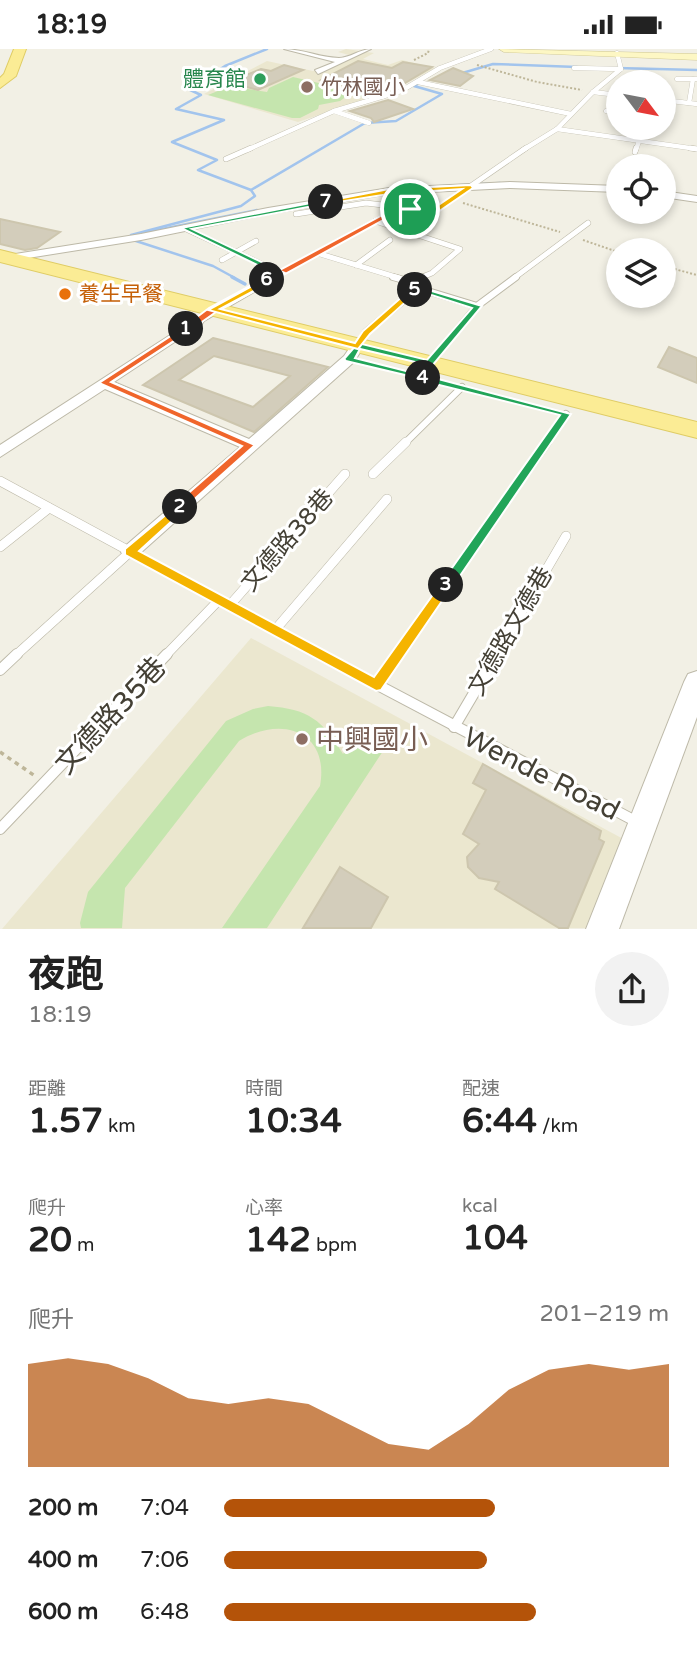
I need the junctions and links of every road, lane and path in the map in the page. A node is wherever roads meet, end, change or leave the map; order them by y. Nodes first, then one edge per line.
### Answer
1 (13, 49) edge
2 (20, 49) edge
3 (287, 49) edge
4 (368, 49) edge
5 (429, 49) edge
6 (491, 49) edge
7 (504, 49) edge
8 (529, 49) edge
9 (659, 52) edge
10 (617, 53) junction
11 (697, 57) edge
12 (414, 60) dead end
13 (342, 61) junction
14 (463, 61) junction
15 (574, 68) dead end
16 (621, 69) junction
17 (317, 72) dead end
18 (0, 73) edge
19 (677, 79) dead end
20 (695, 79) edge
21 (418, 82) junction
22 (0, 84) edge
23 (593, 92) junction
24 (606, 94) edge
25 (676, 102) edge
26 (689, 103) junction
27 (697, 104) edge
28 (334, 111) junction
29 (571, 114) junction
30 (369, 123) dead end
31 (557, 129) junction
32 (639, 141) junction
33 (697, 149) edge
34 (635, 152) dead end
35 (226, 159) dead end
36 (471, 187) junction
37 (606, 189) edge
38 (676, 196) edge
39 (697, 199) edge
40 (453, 200) junction
41 (410, 209) junction
42 (296, 214) dead end
43 (375, 221) junction
44 (588, 223) dead end
45 (184, 228) junction
46 (569, 235) junction
47 (390, 240) dead end
48 (256, 241) dead end
49 (606, 248) edge
50 (236, 252) junction
51 (317, 253) junction
52 (222, 260) dead end
53 (3, 262) edge
54 (356, 265) junction
55 (676, 269) edge
56 (281, 273) junction
57 (697, 275) edge
58 (477, 306) junction
59 (205, 316) junction
60 (353, 353) junction
61 (429, 364) junction
62 (104, 383) junction
63 (462, 387) junction
64 (566, 414) junction
65 (697, 430) edge
66 (250, 445) junction
67 (697, 446) edge
68 (0, 452) edge
69 (345, 474) dead end
70 (373, 474) dead end
71 (0, 481) edge
72 (387, 499) dead end
73 (49, 508) junction
74 (566, 536) dead end
75 (0, 547) edge
76 (130, 552) junction
77 (219, 600) junction
78 (229, 605) junction
79 (275, 631) junction
80 (0, 670) edge
81 (697, 682) edge
82 (376, 685) junction
83 (454, 727) junction
84 (0, 752) edge
85 (45, 783) junction
86 (642, 824) junction
87 (0, 829) edge
88 (602, 929) edge

1 - 18 main road
2 - 22 main road
3 - 13 street
4 - 13 street
5 - 12 path
6 - 14 lane
7 - 8 main road
8 - 10 main road
9 - 10 main road
9 - 11 main road
10 - 16 lane
13 - 17 street
14 - 21 lane
14 - 23 path
15 - 16 lane
16 - 23 lane
19 - 20 lane
20 - 26 lane
21 - 28 lane
21 - 29 lane
23 - 24 lane
23 - 29 lane
25 - 26 lane
26 - 27 lane
28 - 30 lane
28 - 35 lane
29 - 31 lane
31 - 32 lane
31 - 36 lane
32 - 33 lane
32 - 34 lane
36 - 37 street
36 - 40 lane
36 - 45 street
38 - 39 street
40 - 41 lane
40 - 46 path
41 - 42 lane
41 - 43 lane
43 - 51 lane
43 - 54 lane
44 - 46 lane
45 - 50 lane
45 - 53 street
46 - 49 path
46 - 58 lane
47 - 54 lane
48 - 50 lane
50 - 52 lane
50 - 56 lane
51 - 54 lane
51 - 56 lane
53 - 59 main road
55 - 57 path
56 - 59 lane
58 - 60 lane
58 - 61 lane
59 - 60 main road
59 - 62 street
60 - 61 main road
60 - 63 main road
60 - 66 street
61 - 65 main road
62 - 66 street
62 - 68 street
63 - 64 main road
63 - 70 lane
64 - 67 main road
64 - 82 lane
66 - 76 street
69 - 78 lane, 文德路38巷
71 - 73 lane, Wende Road
72 - 79 lane
73 - 75 lane
73 - 76 lane, Wende Road
74 - 83 lane, 文德路文德巷
76 - 77 lane, Wende Road
76 - 80 lane
77 - 78 lane, Wende Road
77 - 85 lane, 文德路35巷
78 - 79 lane, Wende Road
79 - 82 lane, Wende Road
81 - 86 street
82 - 83 lane, Wende Road
83 - 86 lane, Wende Road
84 - 85 path
85 - 87 lane, 文德路35巷
86 - 88 street

